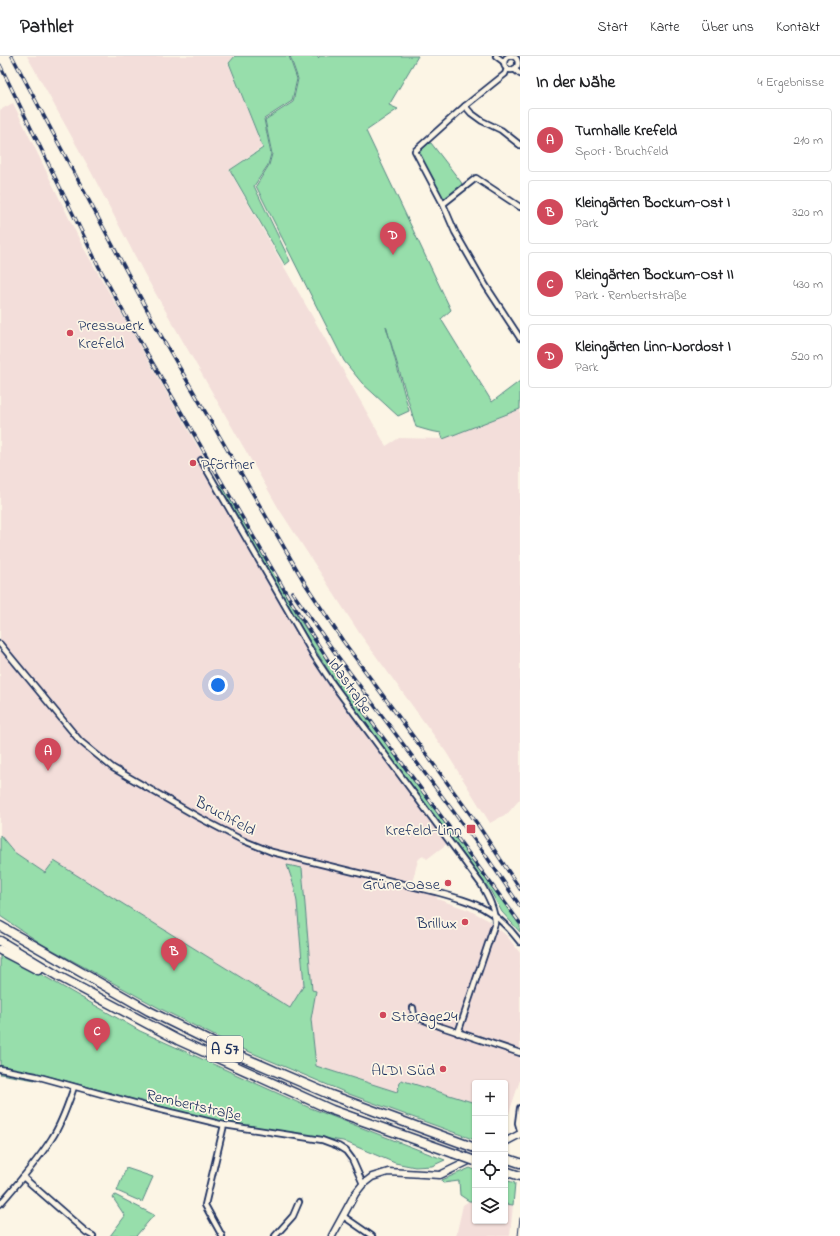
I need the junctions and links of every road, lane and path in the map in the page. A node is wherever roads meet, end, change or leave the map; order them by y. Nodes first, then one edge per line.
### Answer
1 (496, 56) edge
2 (513, 56) edge
3 (504, 62) junction
4 (507, 69) junction
5 (514, 69) junction
6 (520, 74) edge
7 (465, 106) junction
8 (520, 145) edge
9 (443, 204) junction
10 (520, 206) edge
11 (520, 338) edge
12 (201, 460) dead end
13 (0, 644) edge
14 (495, 915) junction
15 (0, 922) edge
16 (0, 926) edge
17 (18, 937) junction
18 (0, 941) edge
19 (520, 942) edge
20 (0, 950) edge
21 (58, 976) junction
22 (413, 1008) dead end
23 (458, 1032) junction
24 (520, 1053) edge
25 (0, 1069) edge
26 (74, 1087) junction
27 (520, 1108) edge
28 (224, 1126) junction
29 (520, 1130) edge
30 (520, 1134) edge
31 (508, 1140) edge
32 (472, 1147) edge
33 (472, 1158) edge
34 (508, 1159) edge
35 (472, 1160) edge
36 (520, 1163) edge
37 (508, 1172) edge
38 (23, 1176) junction
39 (520, 1176) edge
40 (363, 1184) junction
41 (299, 1202) dead end
42 (0, 1204) edge
43 (343, 1216) junction
44 (93, 1236) edge
45 (222, 1236) edge
46 (275, 1236) edge
47 (332, 1236) edge
48 (372, 1236) edge

1 - 3 street
2 - 3 street
2 - 5 street
3 - 4 street
4 - 5 street
4 - 7 street
5 - 6 street
7 - 8 street
7 - 9 street
9 - 10 street
9 - 11 street
12 - 14 street, Idastraße
13 - 14 street, Bruchfeld
14 - 19 street, Bruchfeld
14 - 23 street
15 - 17 highway
16 - 17 highway, A 57
17 - 32 highway, A 57
18 - 21 highway, A 57
20 - 21 highway
21 - 33 highway, A 57, bridge
22 - 23 street
23 - 24 street
25 - 26 street, Rembertstraße
26 - 28 street, Rembertstraße
26 - 38 street
27 - 29 street
28 - 40 street, Rembertstraße
28 - 45 street
30 - 31 main road
34 - 36 highway
35 - 40 main road
37 - 39 highway
38 - 42 street
38 - 44 street
40 - 43 main road
41 - 46 street
43 - 47 main road
43 - 48 street

